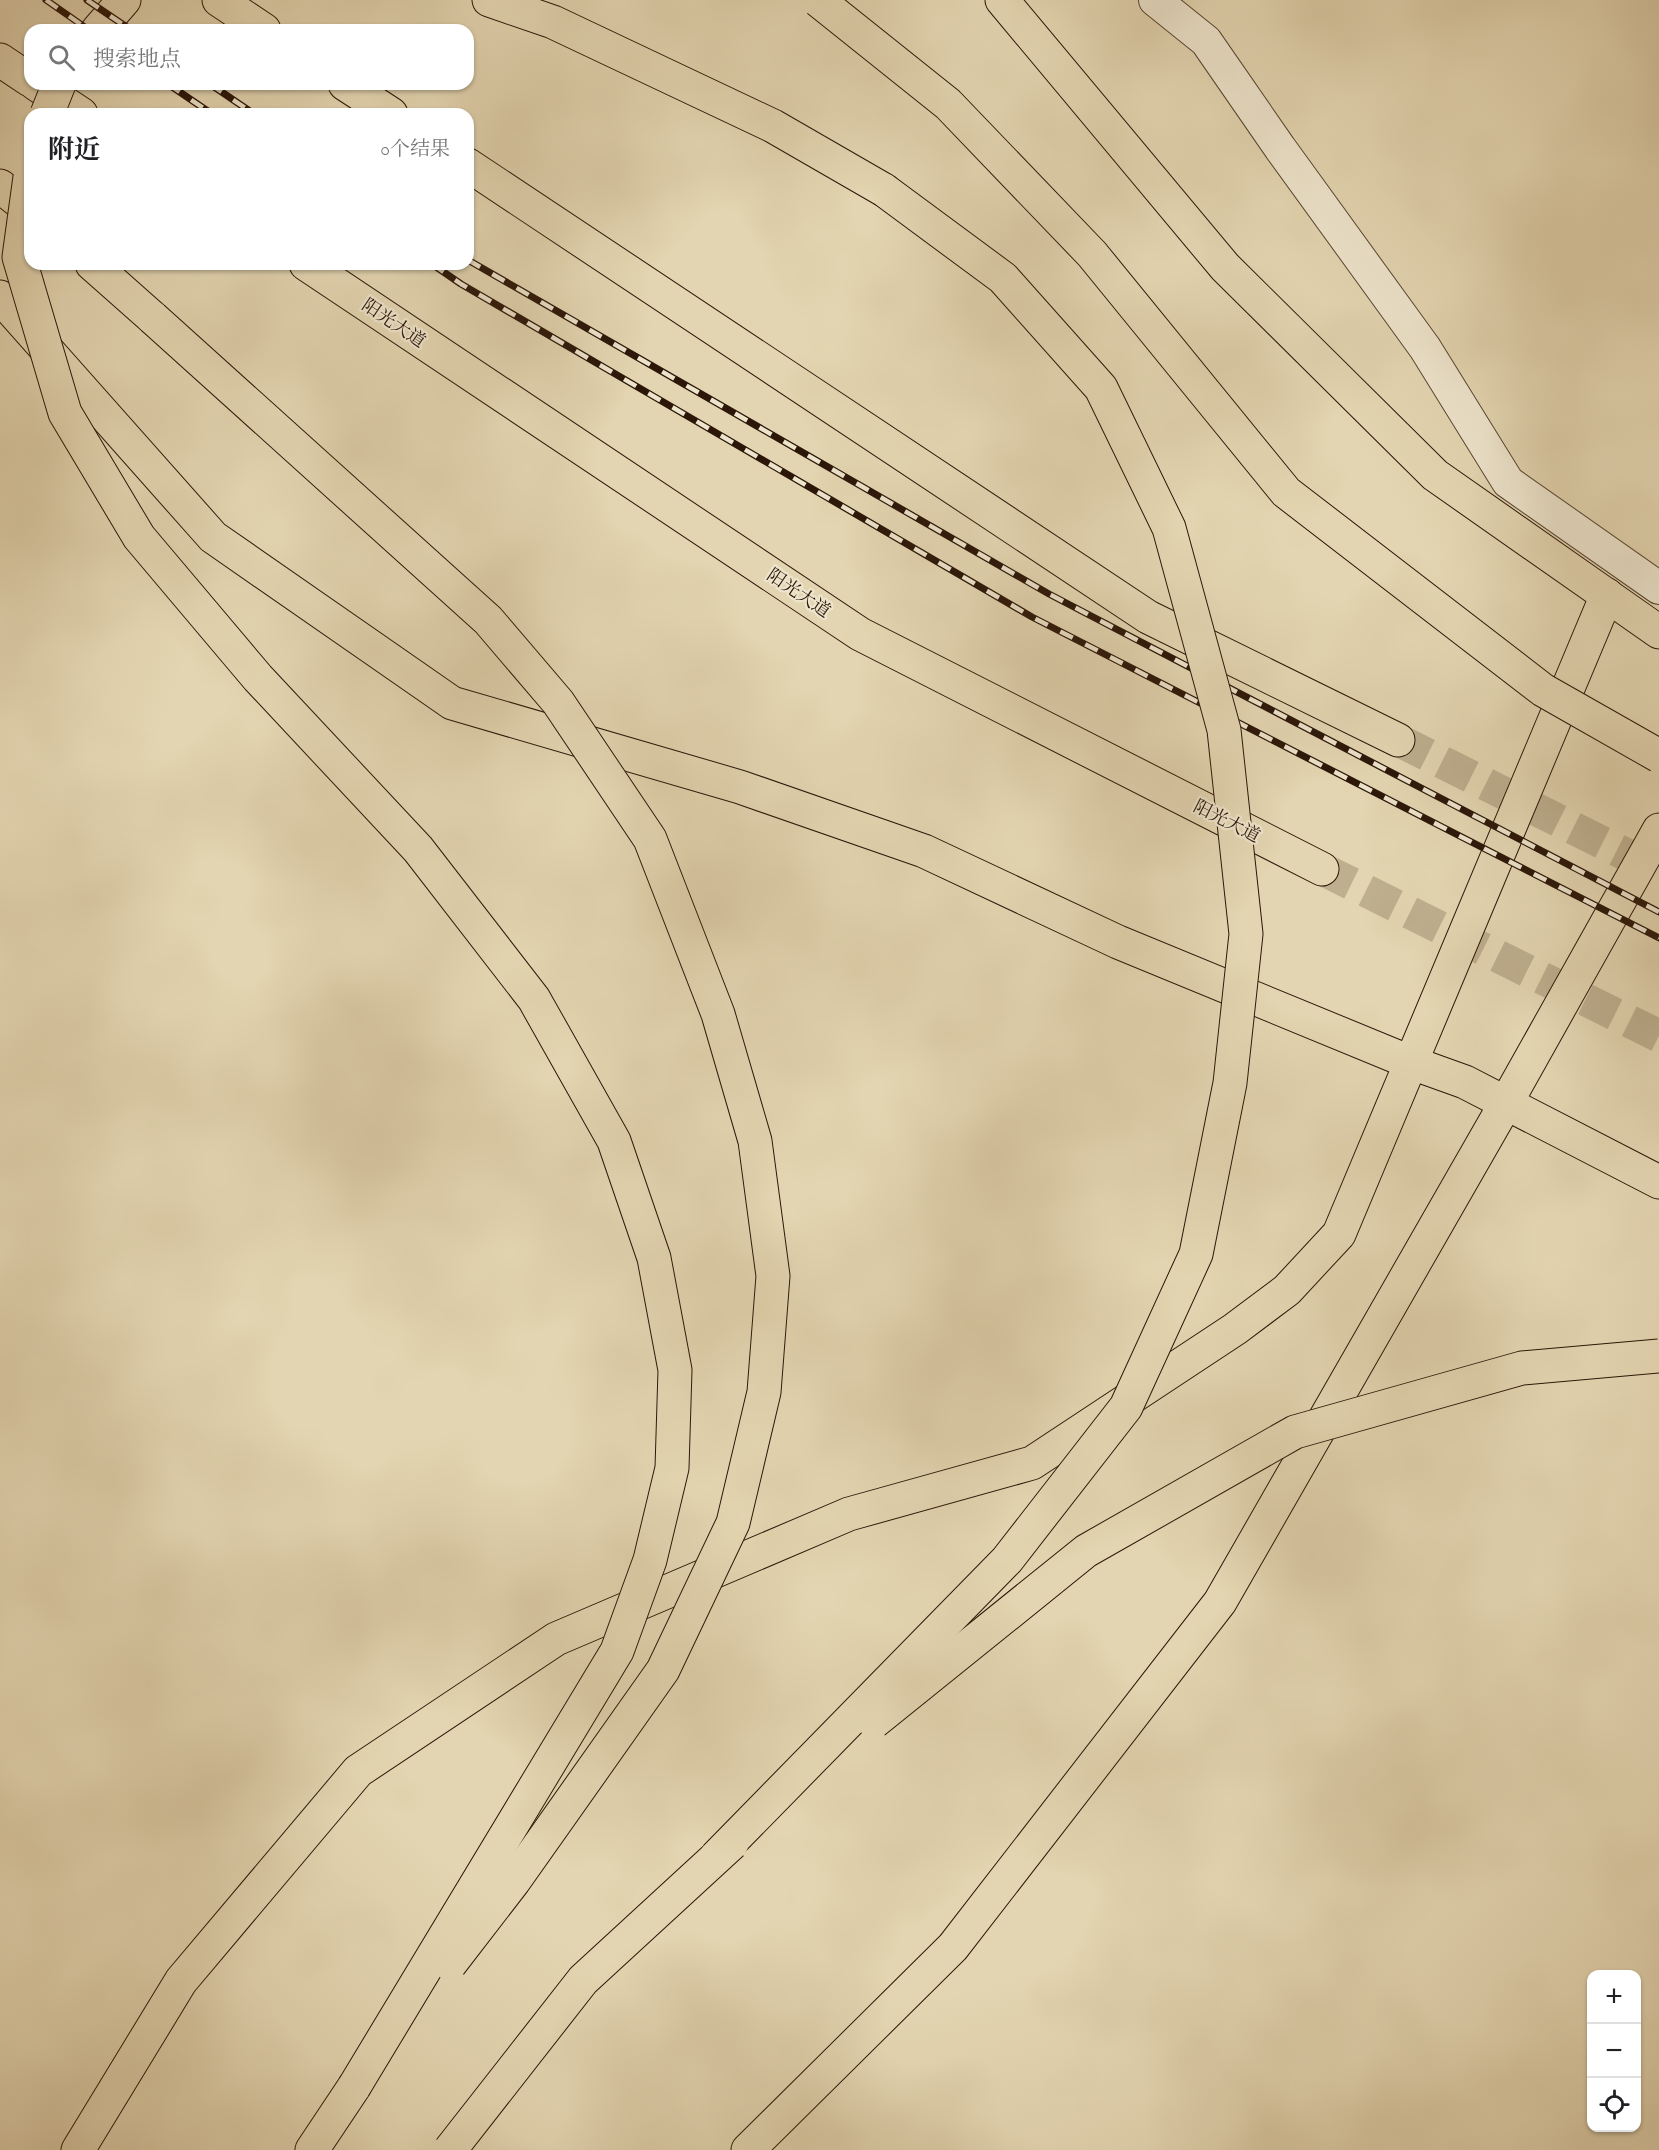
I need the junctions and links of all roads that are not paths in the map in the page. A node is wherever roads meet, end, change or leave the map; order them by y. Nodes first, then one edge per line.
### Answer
1 (124, 0) edge
2 (219, 0) edge
3 (489, 0) edge
4 (818, 0) edge
5 (1002, 0) edge
6 (1155, 0) edge
7 (103, 24) edge
8 (255, 24) edge
9 (0, 60) edge
10 (24, 76) edge
11 (45, 90) edge
12 (57, 90) edge
13 (354, 90) edge
14 (49, 108) edge
15 (72, 108) edge
16 (381, 108) edge
17 (474, 169) edge
18 (0, 186) edge
19 (24, 205) edge
20 (24, 221) edge
21 (99, 270) edge
22 (315, 270) edge
23 (0, 297) edge
24 (1659, 588) edge
25 (1607, 596) junction
26 (1659, 632) edge
27 (1398, 740) tunnel mouth
28 (1659, 756) edge
29 (1659, 830) edge
30 (1322, 869) tunnel mouth
31 (1413, 1063) junction
32 (1506, 1103) junction
33 (1659, 1182) edge
34 (1659, 1356) edge
35 (716, 1857) junction
36 (354, 2087) junction
37 (78, 2150) edge
38 (312, 2150) edge
39 (450, 2150) edge
40 (748, 2150) edge

1 - 7 highway
2 - 8 highway
3 - 35 highway, bridge
4 - 28 highway, bridge
5 - 25 highway
6 - 24 street
9 - 10 highway
11 - 15 highway
12 - 14 highway, bridge
13 - 16 highway
17 - 27 highway
18 - 19 highway
20 - 36 highway, bridge
21 - 36 highway, bridge
22 - 30 highway, 阳光大道
23 - 31 highway
25 - 26 highway
25 - 31 highway
29 - 32 highway
31 - 32 highway
31 - 37 highway
32 - 33 highway
32 - 40 highway
34 - 35 highway, bridge
35 - 39 highway, bridge
36 - 38 highway

